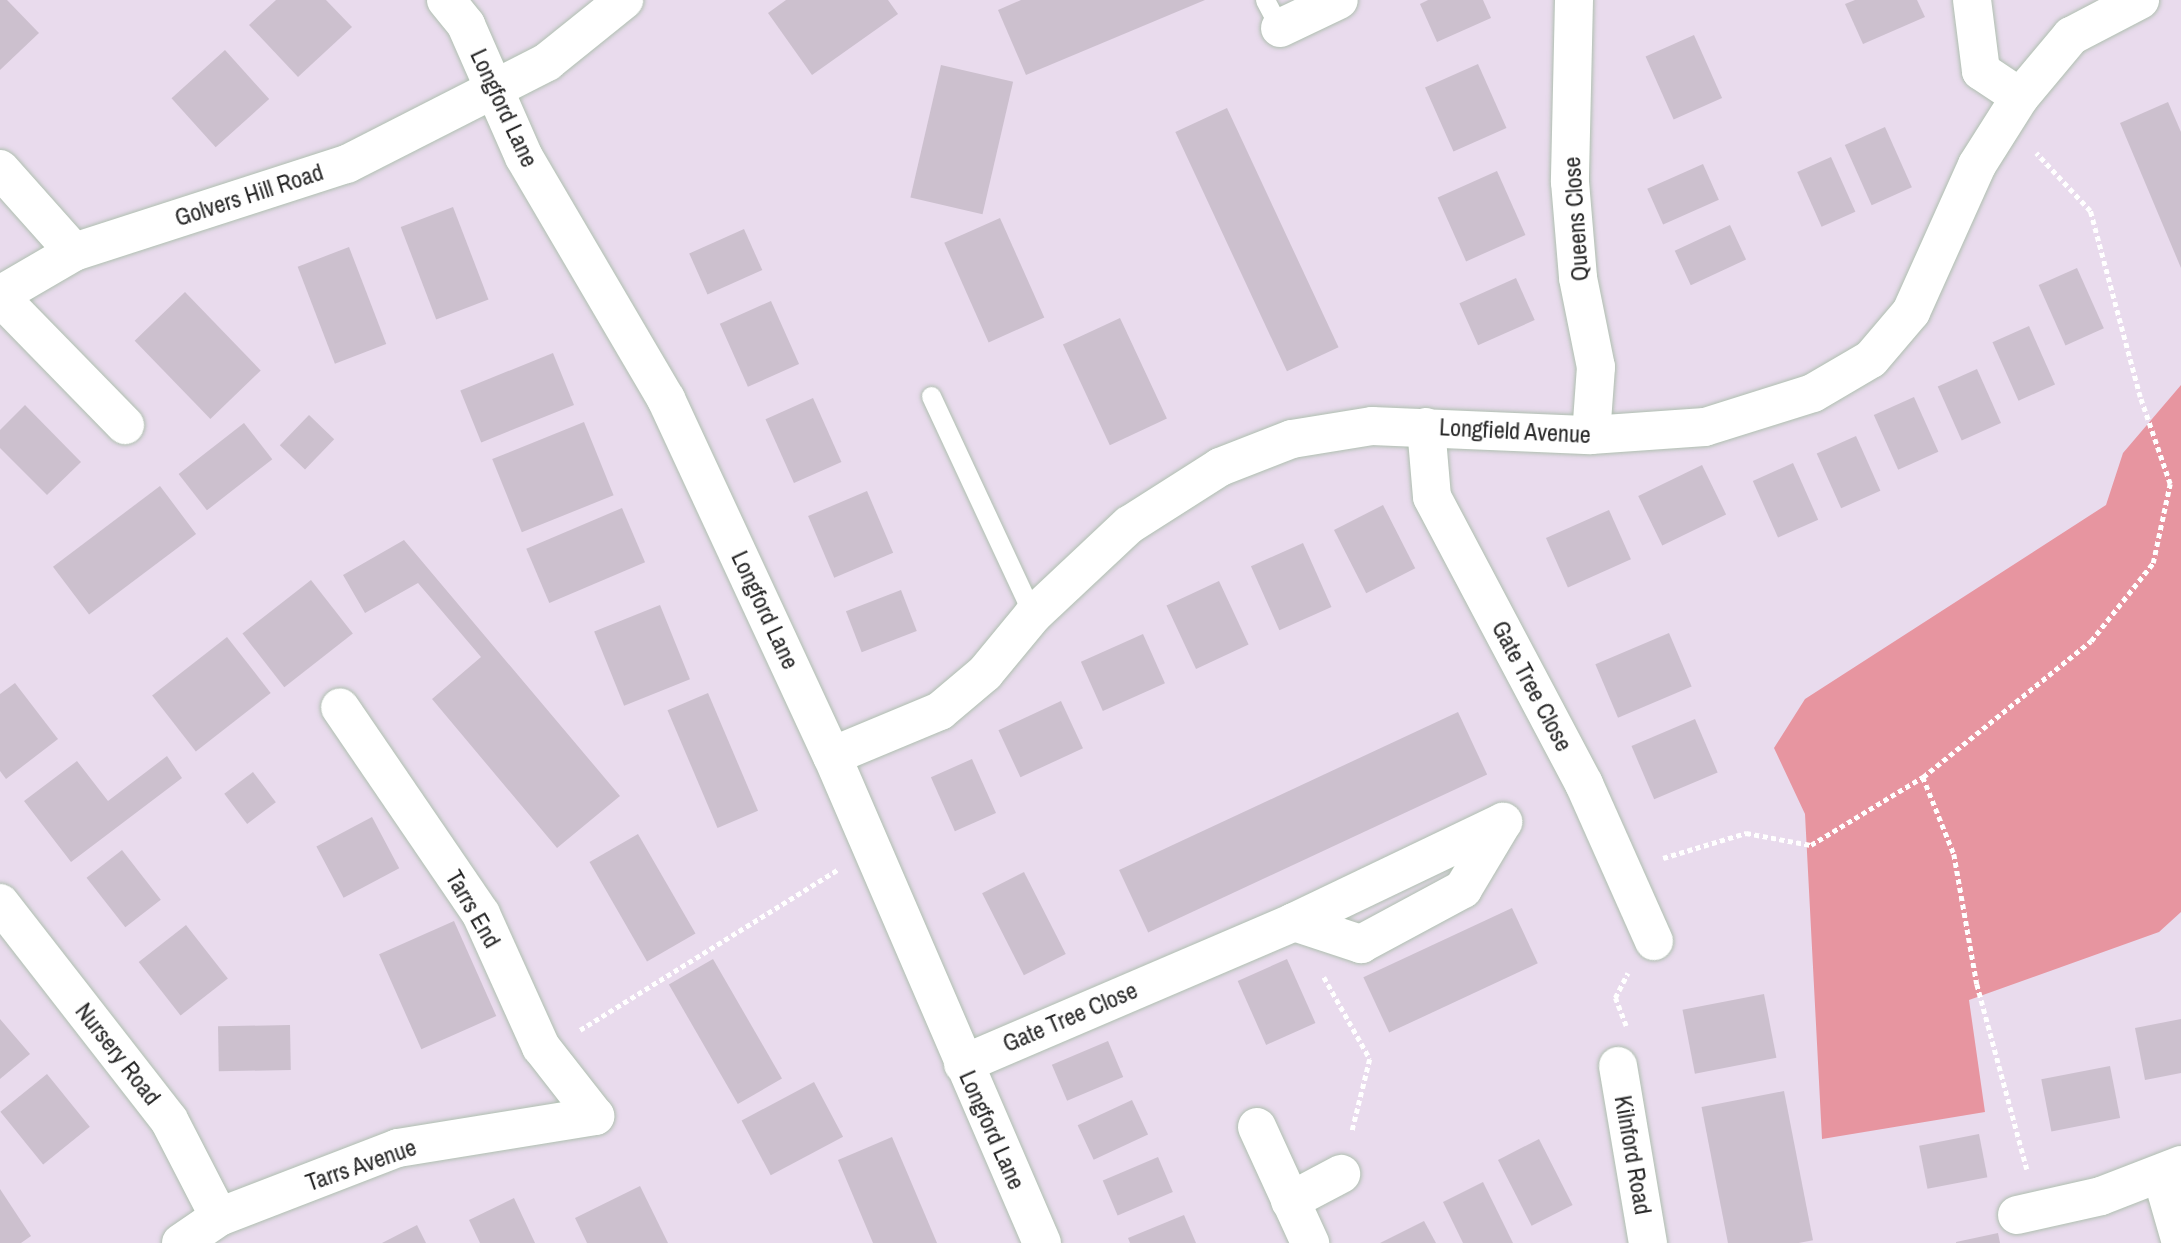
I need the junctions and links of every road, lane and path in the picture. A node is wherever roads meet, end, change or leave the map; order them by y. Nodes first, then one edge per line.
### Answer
1 (446, 0) edge
2 (624, 0) edge
3 (1339, 0) edge
4 (1574, 0) edge
5 (1972, 0) edge
6 (2140, 0) edge
7 (1272, 14) edge
8 (496, 88) junction
9 (2011, 111) junction
10 (0, 169) edge
11 (74, 252) junction
12 (0, 296) edge
13 (931, 397) dead end
14 (125, 425) dead end
15 (1426, 427) junction
16 (1591, 435) junction
17 (1033, 615) junction
18 (340, 707) dead end
19 (832, 756) junction
20 (1923, 777) junction
21 (871, 849) junction
22 (1622, 870) junction
23 (0, 903) edge
24 (1294, 922) junction
25 (1654, 941) joint
26 (541, 1046) junction
27 (963, 1064) junction
28 (1618, 1066) joint
29 (595, 1116) joint
30 (1257, 1127) dead end
31 (2172, 1171) edge
32 (1341, 1174) joint
33 (1290, 1201) junction
34 (2028, 1213) joint
35 (219, 1217) junction
36 (181, 1243) edge
37 (1042, 1243) edge
38 (1310, 1243) edge
39 (1648, 1243) edge
40 (2180, 1243) edge

1 - 8 street, Longford Lane
2 - 8 street, Golvers Hill Road
3 - 7 street
4 - 16 street, Queens Close
5 - 9 street
6 - 9 street, Longfield Avenue
8 - 11 street, Golvers Hill Road
8 - 19 street, Longford Lane
9 - 16 street, Longfield Avenue
9 - 20 path
10 - 11 street
11 - 12 street, Golvers Hill Road
12 - 14 street
13 - 17 lane
15 - 16 street, Longfield Avenue
15 - 17 street, Longfield Avenue
15 - 22 street, Gate Tree Close
17 - 19 street, Longfield Avenue
18 - 26 street, Tarrs End
19 - 21 street, Longford Lane
20 - 22 path
20 - 34 path
21 - 26 path
21 - 27 street, Longford Lane
22 - 25 street, Gate Tree Close
23 - 35 street, Nursery Road
24 - 24 street, Gate Tree Close
24 - 27 street, Gate Tree Close
24 - 32 path
25 - 28 path
26 - 29 street, Tarrs End
27 - 37 street, Longford Lane
28 - 39 street, Kilnford Road
29 - 35 street, Tarrs Avenue
30 - 33 street
31 - 34 street
31 - 40 street
32 - 33 street
33 - 38 street
35 - 36 street, Tarrs Avenue

